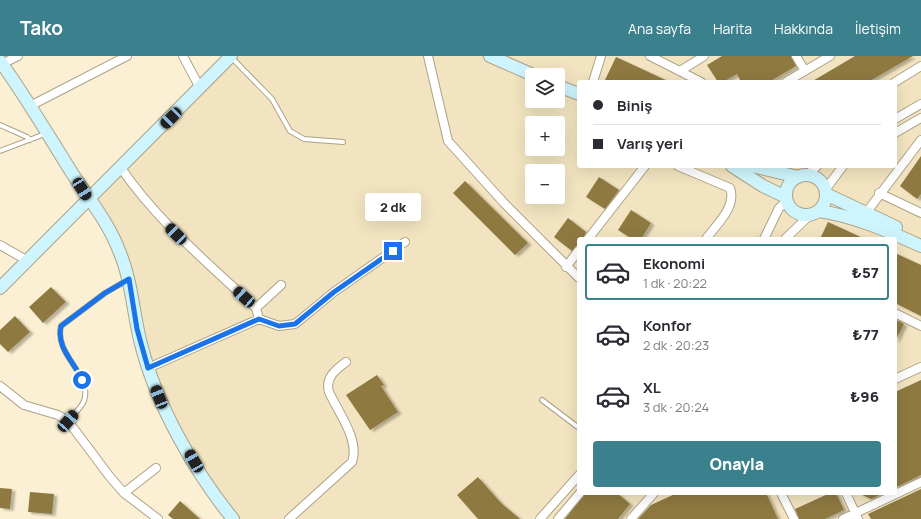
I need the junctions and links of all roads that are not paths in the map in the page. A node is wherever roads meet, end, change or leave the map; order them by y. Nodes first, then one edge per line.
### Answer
1 (18, 56) edge
2 (127, 56) edge
3 (183, 56) edge
4 (231, 56) edge
5 (428, 56) edge
6 (490, 56) edge
7 (601, 56) edge
8 (650, 56) edge
9 (704, 56) edge
10 (796, 56) edge
11 (830, 56) edge
12 (1, 62) edge
13 (921, 66) edge
14 (680, 70) junction
15 (525, 71) edge
16 (805, 71) junction
17 (595, 80) edge
18 (698, 80) edge
19 (789, 80) edge
20 (897, 81) edge
21 (200, 88) junction
22 (565, 89) edge
23 (577, 93) edge
24 (921, 104) edge
25 (30, 106) junction
26 (897, 118) edge
27 (921, 118) edge
28 (0, 125) edge
29 (897, 132) edge
30 (48, 134) junction
31 (30, 140) junction
32 (921, 140) edge
33 (343, 142) dead end
34 (0, 151) edge
35 (121, 168) junction
36 (643, 168) edge
37 (683, 168) edge
38 (735, 168) edge
39 (768, 168) edge
40 (814, 168) edge
41 (842, 168) edge
42 (803, 176) junction
43 (826, 192) junction
44 (879, 194) junction
45 (786, 199) junction
46 (89, 200) junction
47 (814, 213) junction
48 (866, 213) junction
49 (921, 213) edge
50 (590, 237) edge
51 (707, 237) edge
52 (765, 237) edge
53 (787, 237) edge
54 (921, 239) edge
55 (405, 242) dead end
56 (0, 245) edge
57 (921, 246) edge
58 (577, 252) edge
59 (28, 261) junction
60 (566, 266) junction
61 (577, 276) edge
62 (129, 279) junction
63 (281, 285) dead end
64 (0, 288) edge
65 (256, 308) junction
66 (897, 314) edge
67 (259, 319) junction
68 (921, 326) edge
69 (346, 362) dead end
70 (148, 368) junction
71 (921, 368) edge
72 (897, 379) edge
73 (0, 386) edge
74 (542, 400) dead end
75 (68, 421) junction
76 (577, 426) edge
77 (156, 468) dead end
78 (577, 477) edge
79 (921, 482) edge
80 (124, 493) junction
81 (578, 495) edge
82 (652, 495) edge
83 (782, 495) edge
84 (847, 495) edge
85 (897, 495) edge
86 (897, 495) edge
87 (857, 516) edge
88 (158, 519) edge
89 (233, 519) edge
90 (289, 519) edge
91 (540, 519) edge
92 (558, 519) edge
93 (631, 519) edge
94 (794, 519) edge
95 (843, 519) edge

1 - 12 street
2 - 25 street
3 - 21 street
4 - 21 street
4 - 33 lane
5 - 60 street
6 - 15 street
7 - 17 street
8 - 14 street
9 - 14 street
10 - 16 street
11 - 16 street
12 - 25 street
13 - 20 street
14 - 18 street
16 - 19 street
21 - 35 street
22 - 23 street
24 - 26 street
25 - 30 street
27 - 29 street
28 - 31 lane
30 - 31 lane
30 - 46 street
31 - 34 lane
32 - 44 street
35 - 46 street
35 - 65 street
36 - 50 street
37 - 51 street
38 - 45 street
39 - 42 street
40 - 42 street
41 - 43 street
42 - 43 street
42 - 45 street
43 - 47 street
43 - 48 street
44 - 48 street
44 - 49 street
45 - 47 street
45 - 52 street
46 - 59 street
46 - 62 street
47 - 53 street
47 - 57 street
48 - 54 street
55 - 67 street
56 - 59 street
58 - 60 street
59 - 64 street
60 - 61 street
62 - 70 street
62 - 75 lane
63 - 65 street
65 - 67 street
66 - 68 street
67 - 70 street
69 - 90 street
70 - 89 street
71 - 72 street
73 - 75 street
74 - 76 lane
75 - 80 street
77 - 80 street
78 - 91 street
79 - 86 street
80 - 88 street
81 - 92 street
82 - 93 street
83 - 94 street
84 - 87 street
85 - 87 street
87 - 95 street

